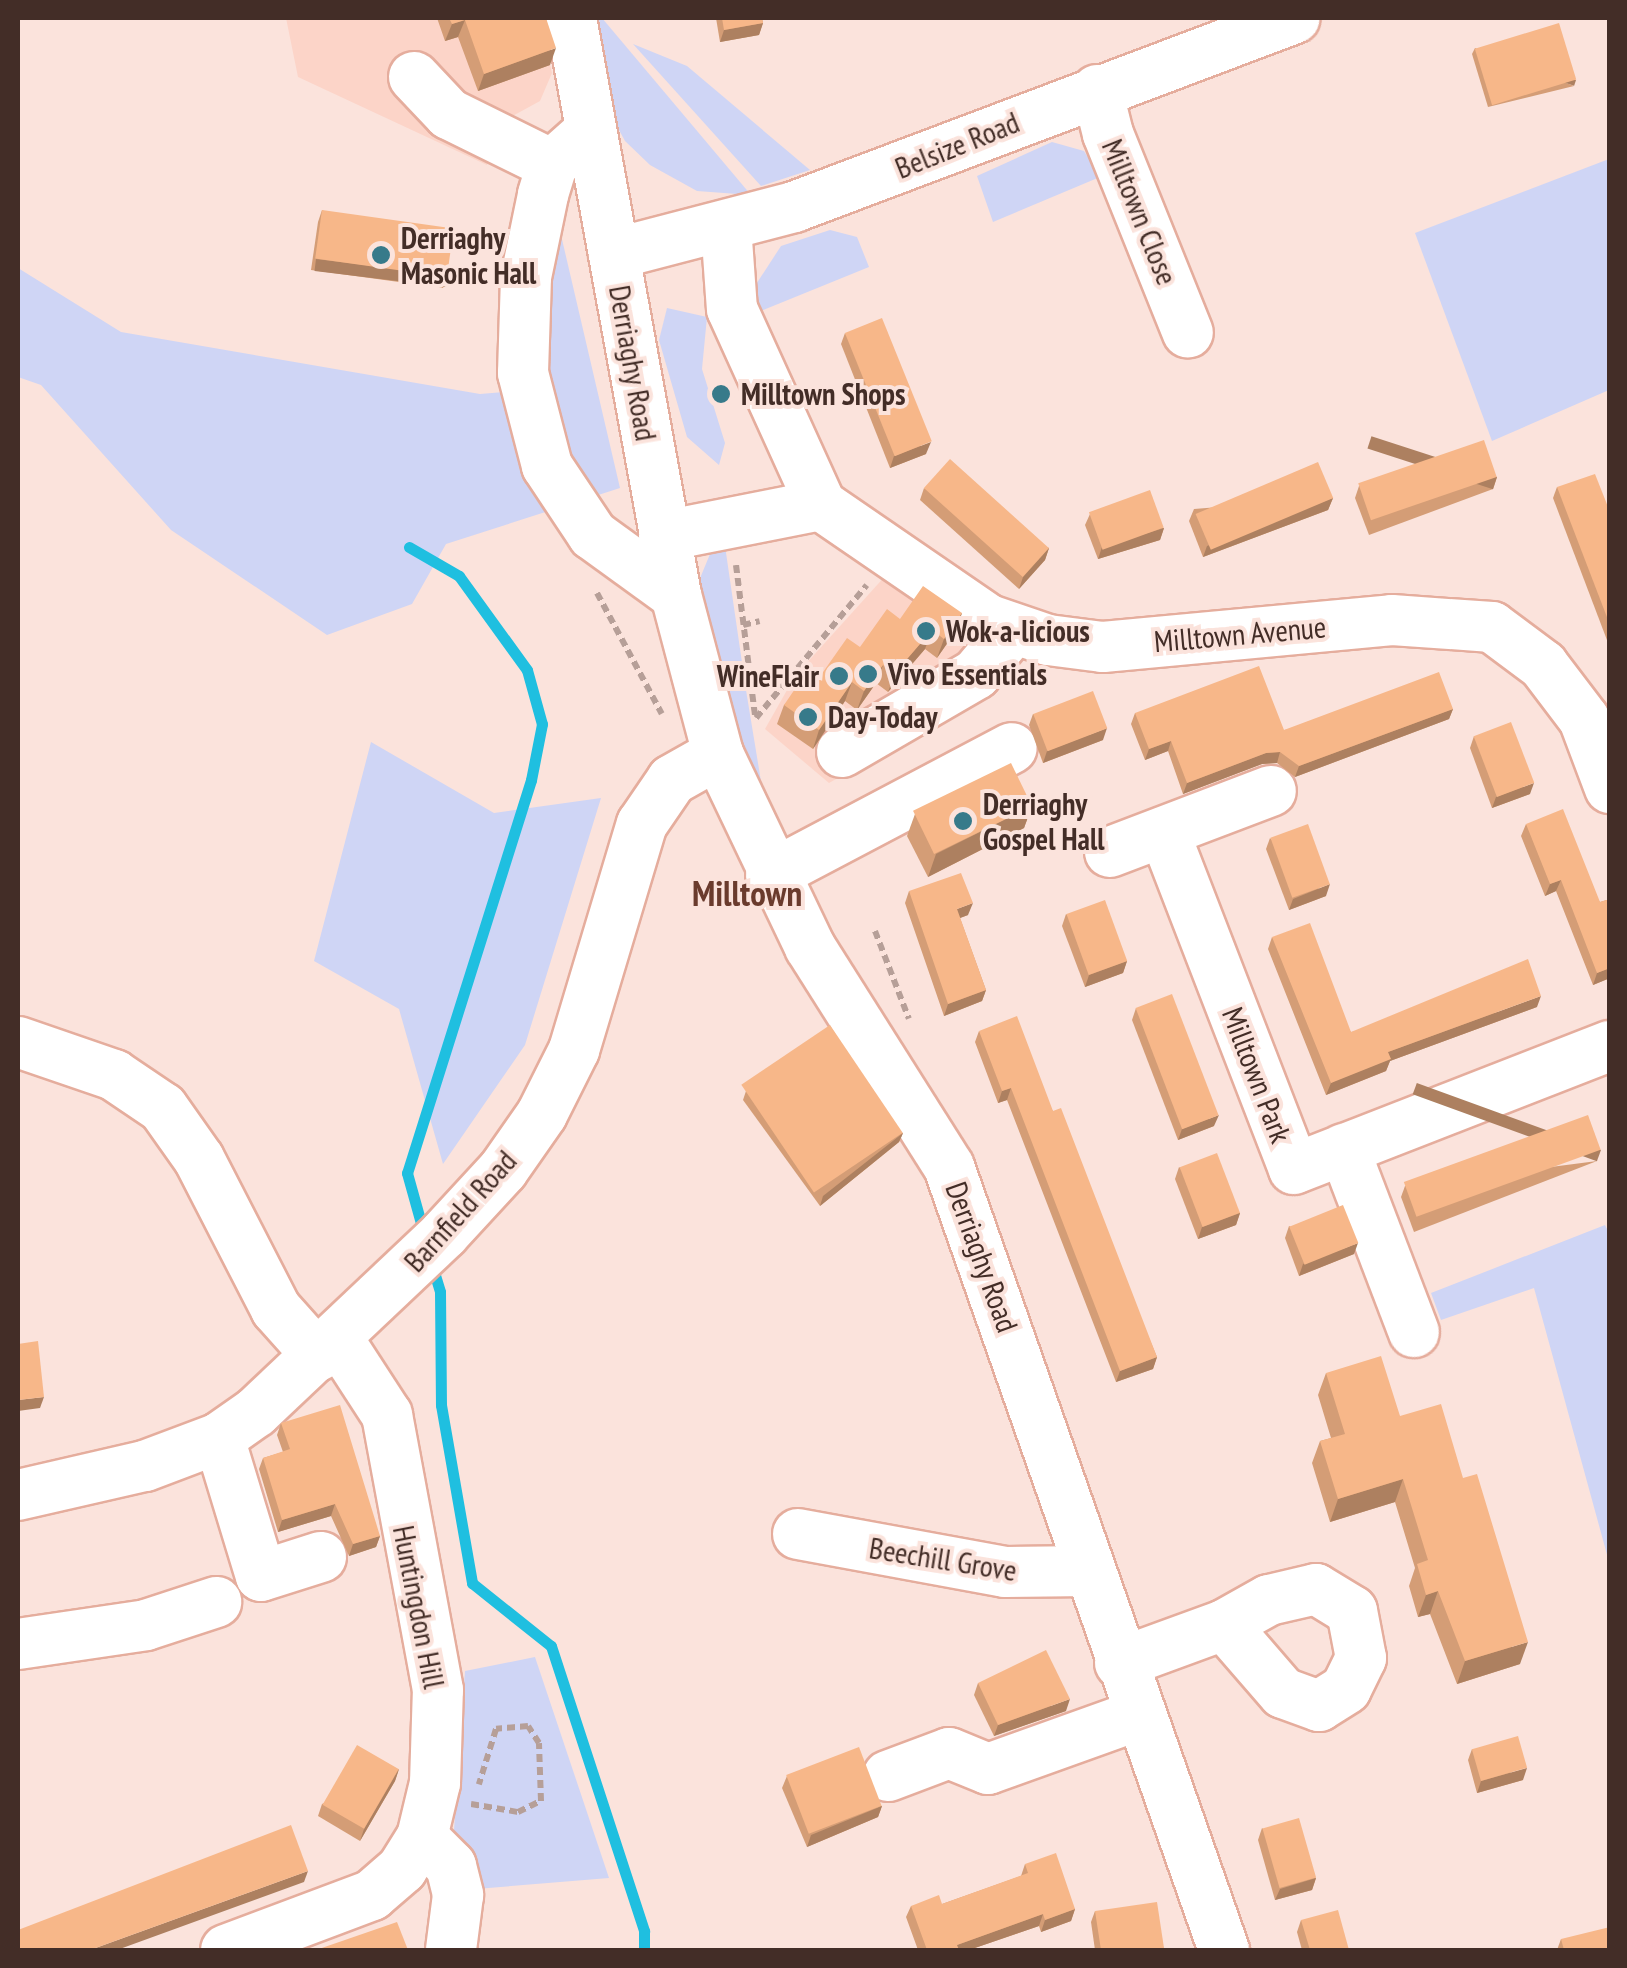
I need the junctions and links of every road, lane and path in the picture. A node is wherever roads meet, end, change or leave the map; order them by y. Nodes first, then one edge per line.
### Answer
1 (571, 18) edge
2 (1295, 18) edge
3 (414, 76) dead end
4 (1097, 90) junction
5 (591, 130) junction
6 (552, 165) junction
7 (726, 226) junction
8 (614, 254) junction
9 (1189, 333) dead end
10 (730, 519) junction
11 (830, 524) junction
12 (593, 535) junction
13 (664, 536) junction
14 (895, 554) junction
15 (676, 594) junction
16 (760, 622) dead end
17 (744, 625) junction
18 (1014, 630) junction
19 (756, 719) junction
20 (1012, 748) dead end
21 (842, 752) dead end
22 (724, 753) junction
23 (1610, 788) edge
24 (1272, 791) dead end
25 (1164, 832) junction
26 (1110, 852) dead end
27 (771, 875) junction
28 (875, 932) dead end
29 (912, 1026) dead end
30 (18, 1042) edge
31 (1610, 1046) edge
32 (1344, 1149) junction
33 (1399, 1329) dead end
34 (327, 1346) junction
35 (219, 1438) junction
36 (18, 1495) edge
37 (798, 1534) dead end
38 (321, 1557) dead end
39 (1089, 1571) junction
40 (216, 1602) dead end
41 (1224, 1625) dead end
42 (18, 1644) edge
43 (1120, 1663) junction
44 (1139, 1715) junction
45 (888, 1776) dead end
46 (440, 1815) junction
47 (226, 1950) edge
48 (451, 1950) edge
49 (1224, 1950) edge

1 - 5 street, Derriaghy Road
2 - 4 street, Belsize Road
3 - 6 street
4 - 7 street, Belsize Road
4 - 9 street, Milltown Close
5 - 6 street
5 - 8 street, Derriaghy Road
6 - 12 street
7 - 8 street, Belsize Road
7 - 11 street
8 - 13 street, Derriaghy Road
10 - 11 street
10 - 13 street
10 - 17 path
11 - 14 street, Milltown Avenue
12 - 15 street
12 - 22 path
13 - 15 street, Derriaghy Road
14 - 18 street, Milltown Avenue
14 - 19 path
15 - 22 street, Derriaghy Road
16 - 17 path
17 - 19 path
18 - 21 street
18 - 23 street, Milltown Avenue
19 - 22 path
20 - 27 street
22 - 27 street, Derriaghy Road
22 - 34 street, Barnfield Road
24 - 25 street
25 - 26 street
25 - 32 street, Milltown Park
27 - 39 street, Derriaghy Road
28 - 29 path
30 - 34 street, Huntingdon Hill
31 - 32 street, Milltown Park
32 - 33 street
34 - 35 street, Barnfield Road
34 - 46 street, Huntingdon Hill
35 - 36 street, Barnfield Road
35 - 38 street
37 - 39 street, Beechill Grove
39 - 43 street, Derriaghy Road
40 - 42 street
41 - 43 street
43 - 44 street, Derriaghy Road
44 - 45 street
44 - 49 street, Derriaghy Road
46 - 46 path
46 - 47 street
46 - 48 street

